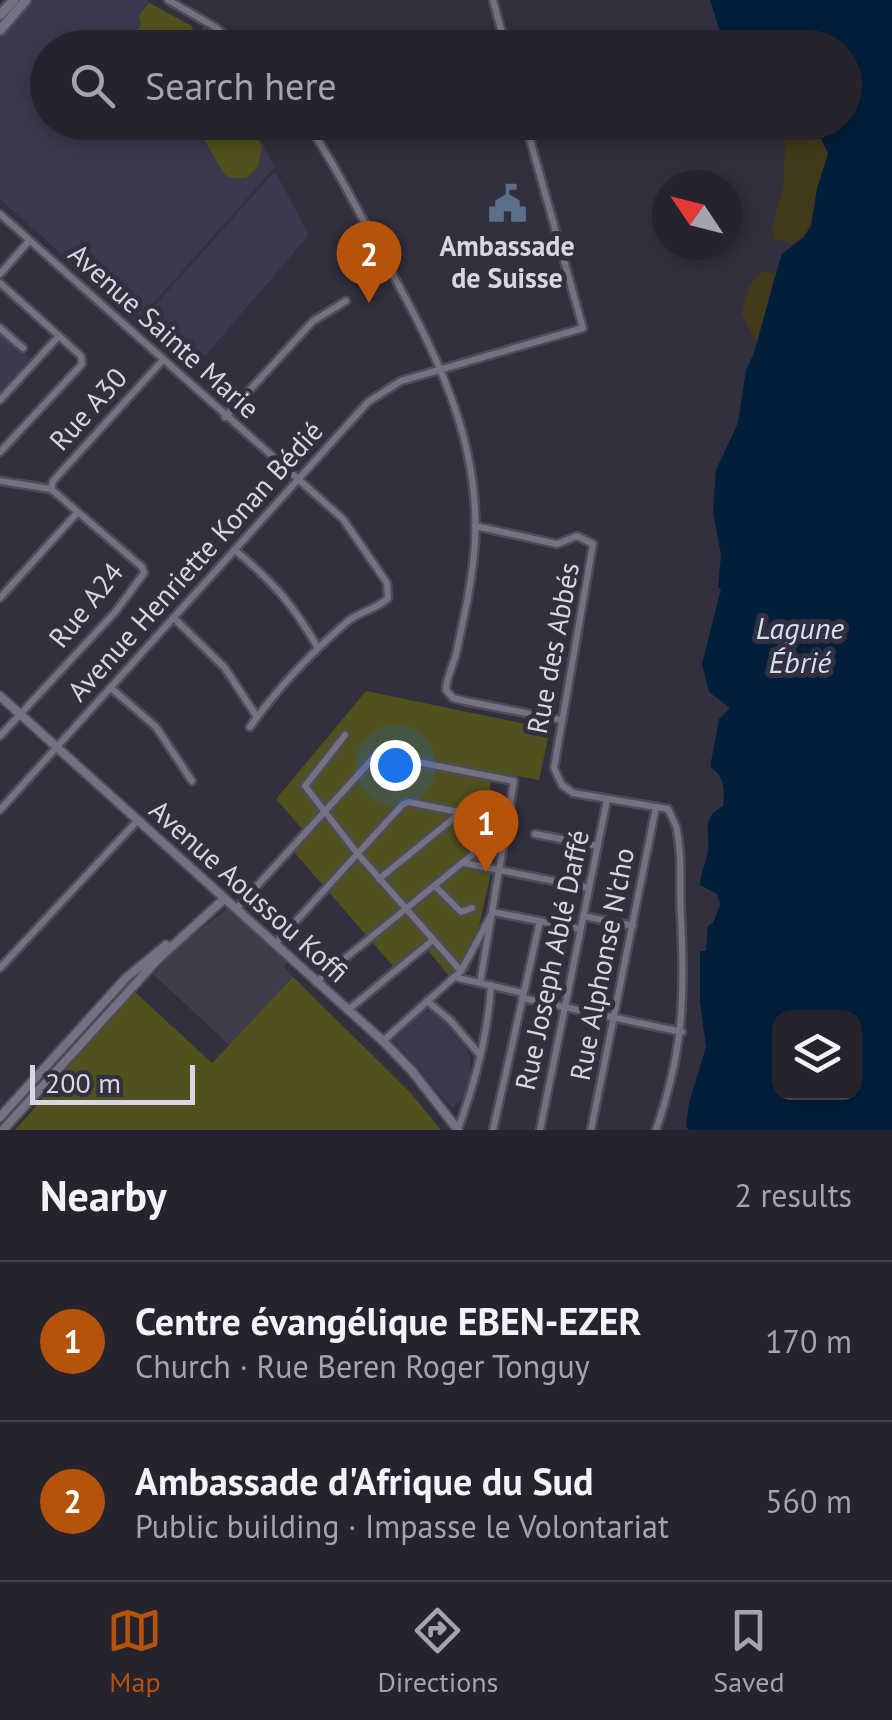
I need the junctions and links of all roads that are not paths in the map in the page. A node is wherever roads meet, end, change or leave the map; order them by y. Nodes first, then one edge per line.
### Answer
1 (14, 0) edge
2 (26, 0) edge
3 (168, 0) edge
4 (493, 0) edge
5 (0, 15) edge
6 (0, 30) edge
7 (218, 30) edge
8 (501, 30) edge
9 (317, 140) edge
10 (530, 140) edge
11 (0, 214) edge
12 (29, 241) junction
13 (0, 274) edge
14 (0, 282) edge
15 (346, 301) dead end
16 (0, 328) edge
17 (59, 336) junction
18 (23, 348) dead end
19 (162, 361) junction
20 (442, 369) junction
21 (0, 400) edge
22 (224, 416) junction
23 (0, 452) edge
24 (298, 480) junction
25 (0, 482) edge
26 (51, 489) junction
27 (76, 514) junction
28 (475, 526) junction
29 (235, 550) junction
30 (0, 598) edge
31 (174, 618) junction
32 (318, 648) junction
33 (111, 688) junction
34 (0, 696) edge
35 (20, 714) junction
36 (257, 717) junction
37 (561, 720) junction
38 (250, 728) dead end
39 (345, 735) dead end
40 (0, 736) edge
41 (56, 748) junction
42 (192, 781) dead end
43 (608, 800) junction
44 (656, 807) junction
45 (0, 810) edge
46 (325, 812) junction
47 (461, 812) junction
48 (137, 821) junction
49 (507, 825) junction
50 (535, 834) dead end
51 (598, 846) junction
52 (357, 854) junction
53 (463, 862) junction
54 (500, 869) junction
55 (379, 879) junction
56 (435, 886) junction
57 (589, 888) junction
58 (224, 898) junction
59 (472, 908) dead end
60 (236, 909) junction
61 (405, 910) junction
62 (493, 912) junction
63 (583, 916) junction
64 (540, 921) junction
65 (633, 926) junction
66 (190, 928) junction
67 (580, 929) junction
68 (433, 940) junction
69 (275, 944) junction
70 (0, 968) edge
71 (457, 974) junction
72 (316, 982) junction
73 (480, 982) junction
74 (490, 985) junction
75 (523, 995) junction
76 (427, 1000) junction
77 (564, 1007) junction
78 (348, 1010) junction
79 (614, 1019) junction
80 (682, 1032) junction
81 (383, 1041) junction
82 (480, 1055) junction
83 (0, 1118) edge
84 (3, 1130) edge
85 (458, 1130) edge
86 (493, 1130) edge
87 (540, 1130) edge
88 (591, 1130) edge
89 (656, 1130) edge

1 - 5 main road
2 - 6 main road
3 - 7 street
4 - 8 street
9 - 20 street
10 - 20 street, Avenue Henriette Konan Bédié
11 - 12 street, Avenue Sainte Marie
12 - 13 street
12 - 19 street, Avenue Sainte Marie
14 - 17 street
15 - 22 street
16 - 18 street
17 - 21 street
17 - 23 street
19 - 22 street, Avenue Sainte Marie
19 - 26 street, Rue A30
20 - 24 street, Avenue Henriette Konan Bédié
20 - 28 street
22 - 24 street, Avenue Sainte Marie
24 - 29 street, Avenue Henriette Konan Bédié
24 - 32 street, Avenue Sainte Marie
25 - 26 street
26 - 27 street, Rue A24
27 - 30 street
27 - 35 street, Rue A24
28 - 37 street
28 - 37 street, Rue des Abbés
29 - 31 street, Avenue Henriette Konan Bédié
29 - 32 street
31 - 33 street, Avenue Henriette Konan Bédié
31 - 36 street
32 - 36 street
33 - 41 street, Avenue Henriette Konan Bédié
33 - 42 street
34 - 35 street, Avenue Aoussou Koffi
35 - 40 street
35 - 41 street, Avenue Aoussou Koffi
36 - 38 street
37 - 43 street, Rue des Abbés
39 - 46 street
41 - 45 street, Avenue Henriette Konan Bédié
41 - 48 street, Avenue Aoussou Koffi
43 - 44 street, Rue des Abbés
43 - 51 street, Rue Joseph Ablé Daffé
44 - 65 street, Rue Alphonse N'cho
44 - 80 street
46 - 49 street
46 - 52 street
46 - 60 street
47 - 49 street
47 - 52 street
47 - 55 street
48 - 58 street, Avenue Aoussou Koffi
48 - 70 street
49 - 53 street
49 - 54 street
50 - 51 street
51 - 57 street, Rue Joseph Ablé Daffé
52 - 55 street
52 - 69 street
53 - 54 street
53 - 56 street
54 - 57 street
54 - 62 street
55 - 61 street
56 - 59 street
56 - 61 street
57 - 63 street, Rue Joseph Ablé Daffé
58 - 60 street, Avenue Aoussou Koffi
58 - 66 street
60 - 69 street, Avenue Aoussou Koffi
61 - 68 street
61 - 72 street
62 - 64 street
62 - 71 street
62 - 73 street
63 - 65 street
63 - 67 street, Rue Joseph Ablé Daffé
64 - 67 street
64 - 75 street
65 - 79 street, Rue Alphonse N'cho
66 - 83 street
66 - 84 street
67 - 77 street, Rue Joseph Ablé Daffé
68 - 71 street
68 - 78 street
69 - 72 street, Avenue Aoussou Koffi
71 - 73 street
71 - 76 street
72 - 78 street, Avenue Aoussou Koffi
73 - 74 street
74 - 75 street
74 - 82 street
75 - 77 street
75 - 86 street
76 - 81 street
76 - 82 street
77 - 79 street
77 - 87 street, Rue Joseph Ablé Daffé
78 - 81 street, Avenue Aoussou Koffi
79 - 80 street
79 - 88 street, Rue Alphonse N'cho
80 - 89 street
81 - 85 street, Avenue Aoussou Koffi
82 - 85 street

